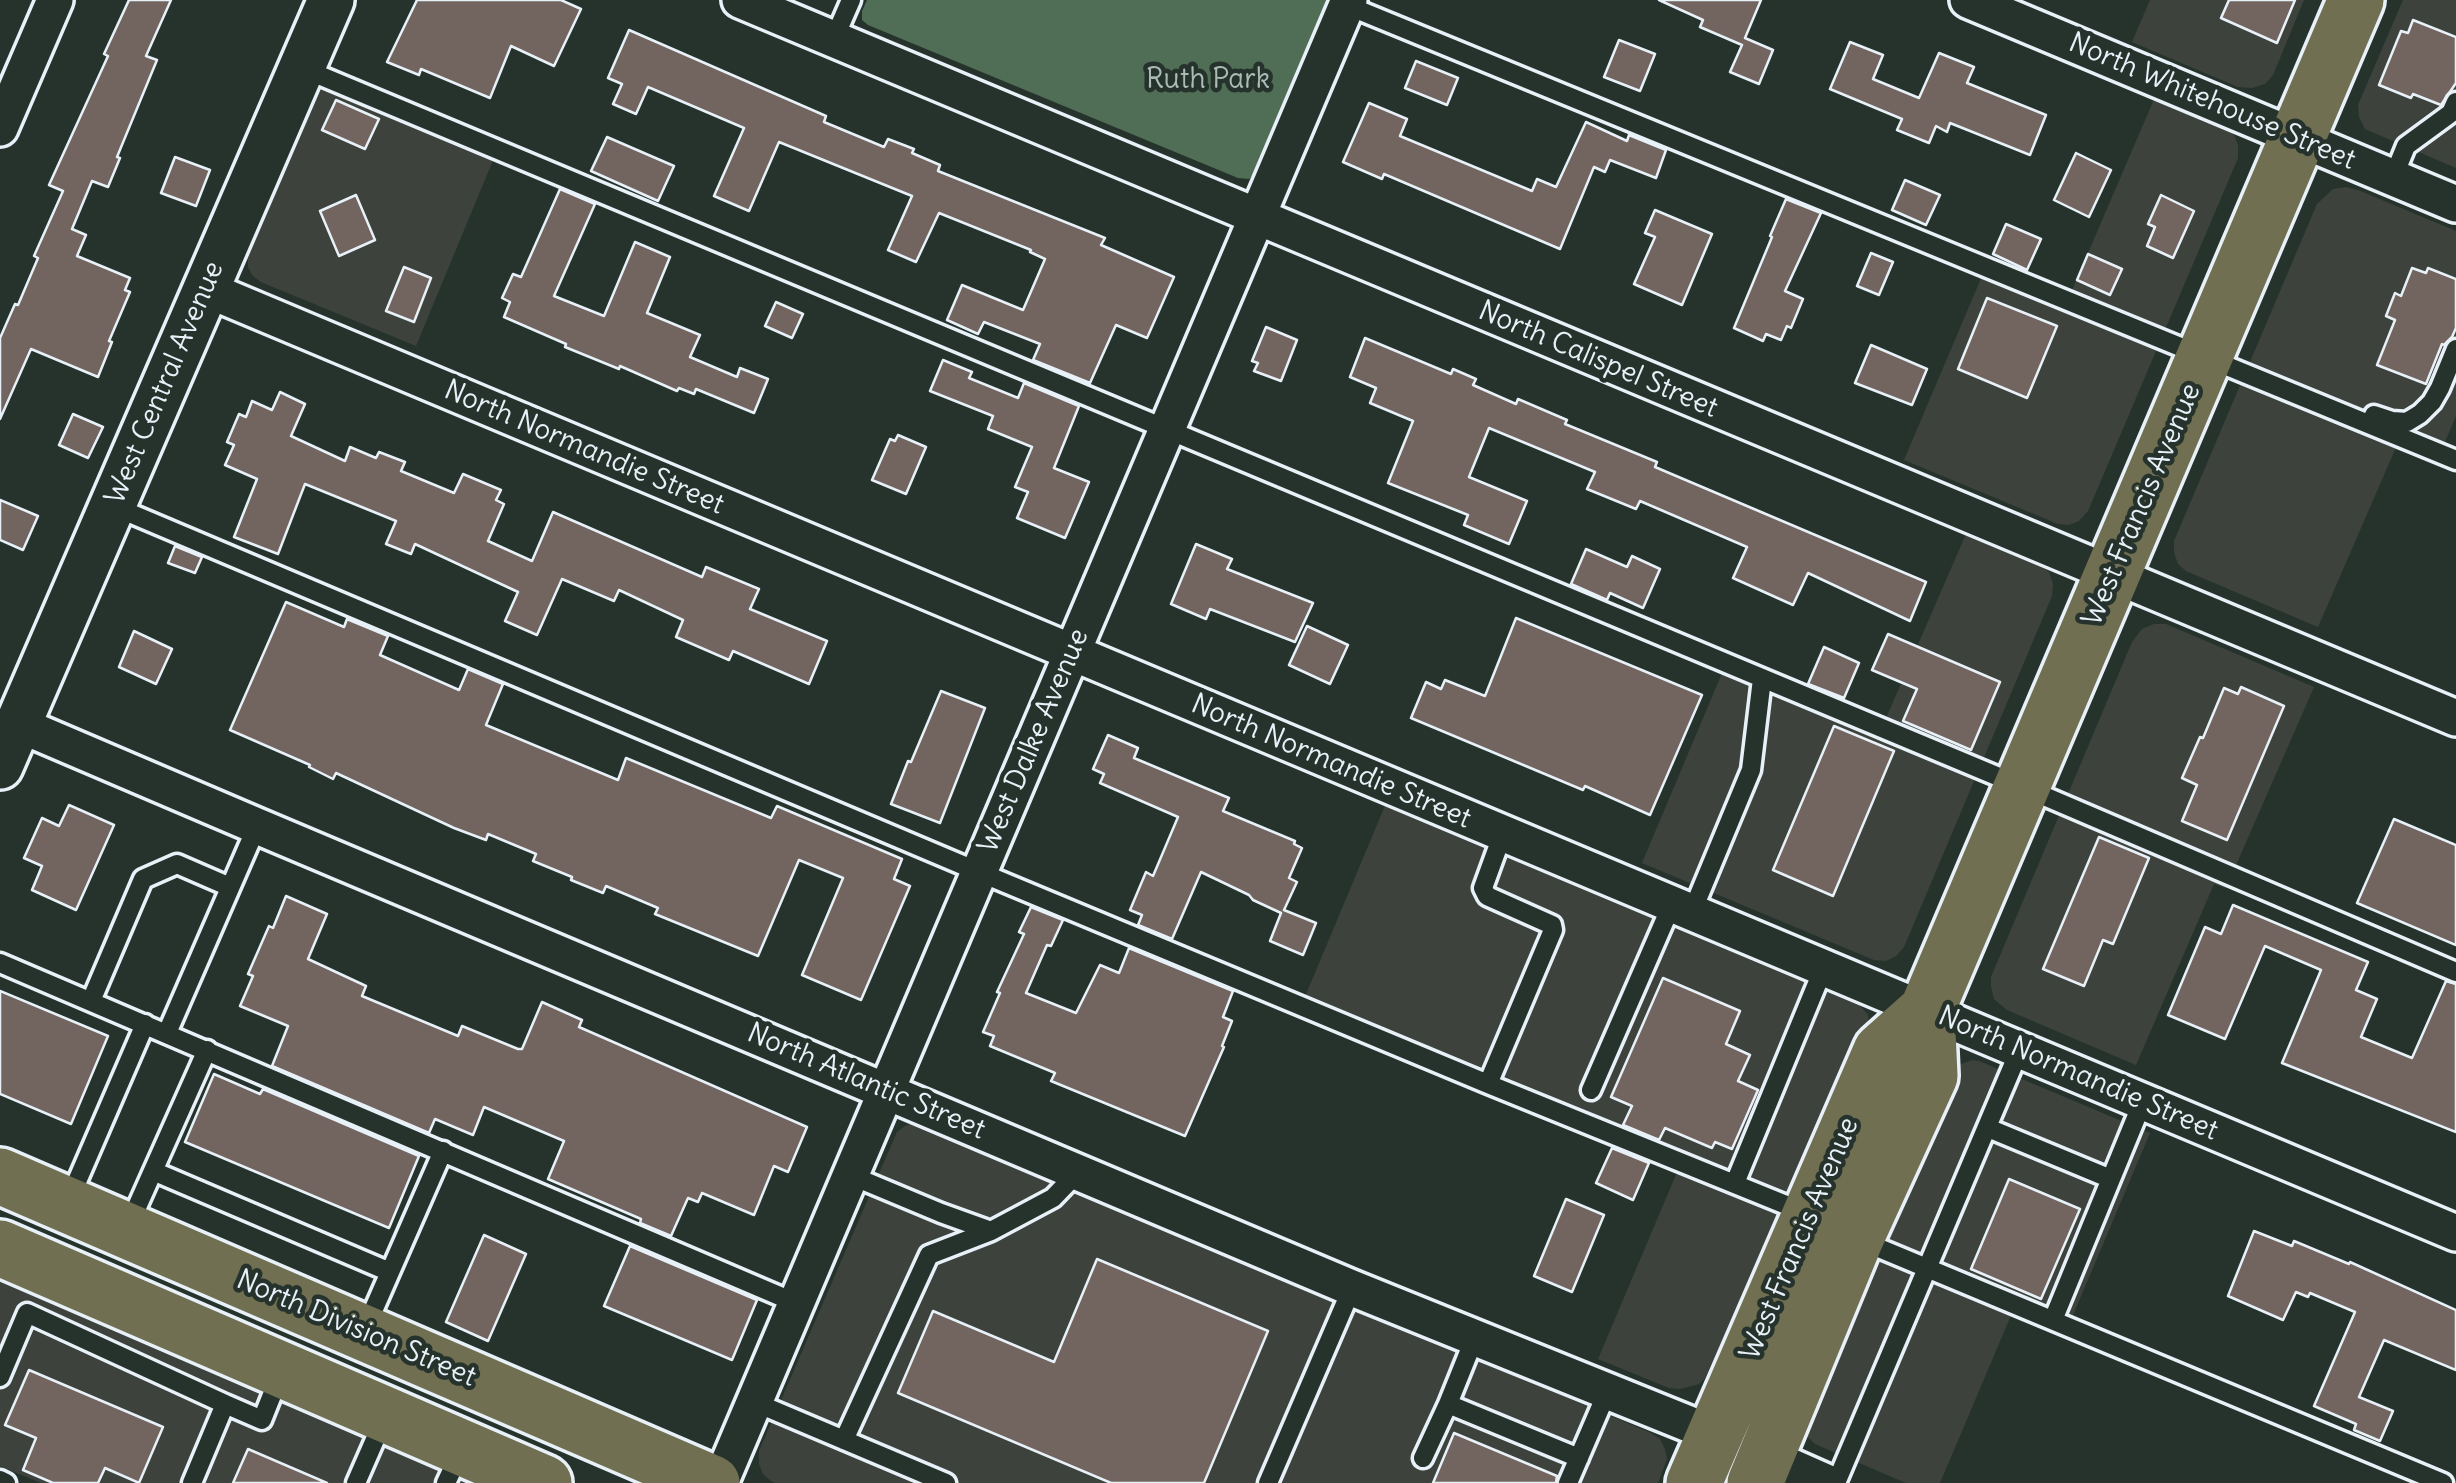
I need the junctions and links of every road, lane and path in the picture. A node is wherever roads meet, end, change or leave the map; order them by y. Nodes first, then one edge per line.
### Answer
1 (55, 0) edge
2 (331, 0) edge
3 (740, 0) edge
4 (851, 0) edge
5 (1968, 0) edge
6 (2356, 0) edge
7 (1348, 2) edge
8 (834, 40) junction
9 (301, 68) junction
10 (2456, 102) edge
11 (0, 128) edge
12 (2297, 136) junction
13 (2393, 178) junction
14 (2456, 204) edge
15 (1257, 218) junction
16 (206, 289) junction
17 (2456, 349) edge
18 (2206, 356) junction
19 (2305, 384) dead end
20 (1166, 430) junction
21 (2456, 460) edge
22 (112, 506) junction
23 (2114, 574) junction
24 (1071, 653) junction
25 (1762, 679) junction
26 (2456, 718) edge
27 (18, 724) junction
28 (0, 766) edge
29 (2023, 788) junction
30 (256, 826) junction
31 (1503, 834) junction
32 (979, 872) junction
33 (230, 887) junction
34 (1682, 908) junction
35 (0, 962) edge
36 (1824, 967) junction
37 (2456, 972) edge
38 (91, 1001) junction
39 (1927, 1010) junction
40 (145, 1024) junction
41 (167, 1033) junction
42 (206, 1050) junction
43 (2020, 1050) junction
44 (1488, 1084) junction
45 (1591, 1090) dead end
46 (886, 1091) junction
47 (2143, 1101) junction
48 (1988, 1128) junction
49 (443, 1151) junction
50 (154, 1170) junction
51 (1078, 1172) junction
52 (0, 1176) edge
53 (850, 1176) junction
54 (2111, 1179) junction
55 (1735, 1183) junction
56 (67, 1205) junction
57 (1833, 1226) junction
58 (127, 1231) junction
59 (991, 1231) junction
60 (2456, 1233) edge
61 (1928, 1268) junction
62 (390, 1272) junction
63 (30, 1281) edge
64 (1352, 1288) junction
65 (796, 1303) junction
66 (2053, 1320) junction
67 (364, 1332) junction
68 (1475, 1337) junction
69 (161, 1343) junction
70 (283, 1370) junction
71 (0, 1377) edge
72 (1608, 1390) junction
73 (754, 1402) junction
74 (225, 1404) junction
75 (1448, 1404) junction
76 (386, 1415) junction
77 (844, 1440) junction
78 (1423, 1458) dead end
79 (1579, 1458) junction
80 (1705, 1459) edge
81 (454, 1465) edge
82 (1761, 1469) edge
83 (934, 1481) edge
84 (192, 1483) edge
85 (356, 1483) edge
86 (544, 1483) edge
87 (716, 1483) edge
88 (1268, 1483) edge
89 (1568, 1483) edge
90 (1828, 1483) edge
91 (1836, 1483) edge
92 (2444, 1483) edge

1 - 11 street
2 - 9 street, West Central Avenue
3 - 8 street, North Calispel Street
4 - 8 lane
5 - 12 street, North Whitehouse Street
6 - 12 main road, West Francis Avenue
7 - 15 street, West Dalke Avenue
7 - 18 lane
8 - 15 street, North Calispel Street
9 - 16 street, West Central Avenue
9 - 20 lane
10 - 13 lane
12 - 13 street, North Whitehouse Street
12 - 18 main road, West Francis Avenue
13 - 14 street, North Whitehouse Street
15 - 20 street, West Dalke Avenue
15 - 23 street, North Calispel Street
16 - 22 street, West Central Avenue
16 - 24 street, North Normandie Street
17 - 19 lane
18 - 21 lane
18 - 23 main road, West Francis Avenue
20 - 24 street, West Dalke Avenue
20 - 25 lane
22 - 27 street, West Central Avenue
22 - 32 lane
23 - 26 street, North Calispel Street
23 - 29 main road, West Francis Avenue
24 - 31 street, North Normandie Street
24 - 32 street, West Dalke Avenue
25 - 29 lane
25 - 34 lane
27 - 28 street, West Central Avenue
27 - 30 street, North Atlantic Street
29 - 37 lane
29 - 39 main road, West Francis Avenue
30 - 33 lane
30 - 46 street, North Atlantic Street
31 - 34 street, North Normandie Street
31 - 44 lane
32 - 44 lane
32 - 46 street, West Dalke Avenue
33 - 38 lane
33 - 41 lane
34 - 36 street, North Normandie Street
34 - 45 lane
35 - 38 lane
36 - 39 street, North Normandie Street
36 - 55 lane
38 - 40 lane
39 - 43 street, North Normandie Street
39 - 57 main road, West Francis Avenue
40 - 41 lane
40 - 56 lane
41 - 42 lane
42 - 49 lane
42 - 50 lane
43 - 47 street, North Normandie Street
43 - 48 lane
44 - 55 lane
46 - 51 street, North Atlantic Street
46 - 53 street, West Dalke Avenue
47 - 54 lane
47 - 60 street, North Normandie Street
48 - 54 lane
48 - 61 lane
49 - 62 lane
49 - 65 lane
50 - 58 lane
50 - 62 lane
51 - 59 lane
51 - 64 street, North Atlantic Street
52 - 56 main road, North Division Street
53 - 59 lane
53 - 65 street, West Dalke Avenue
54 - 66 lane
55 - 57 lane
56 - 58 main road, North Division Street
57 - 61 lane
57 - 80 main road, West Francis Avenue
57 - 82 main road, West Francis Avenue
58 - 67 main road, North Division Street
59 - 77 lane
61 - 66 lane
61 - 91 lane
62 - 67 lane
63 - 69 main road
63 - 71 lane
64 - 68 street, North Atlantic Street
64 - 88 lane
65 - 73 street, West Dalke Avenue
66 - 92 lane
67 - 87 main road, North Division Street
68 - 72 street, North Atlantic Street
68 - 75 lane
69 - 70 main road
69 - 74 lane
70 - 74 lane
70 - 76 main road
72 - 79 lane
72 - 80 street, North Atlantic Street
73 - 77 lane
73 - 87 street, West Dalke Avenue
74 - 84 lane
75 - 78 lane
75 - 79 lane
76 - 81 main road
76 - 85 lane
77 - 83 lane
79 - 89 lane
81 - 86 main road
82 - 90 street

